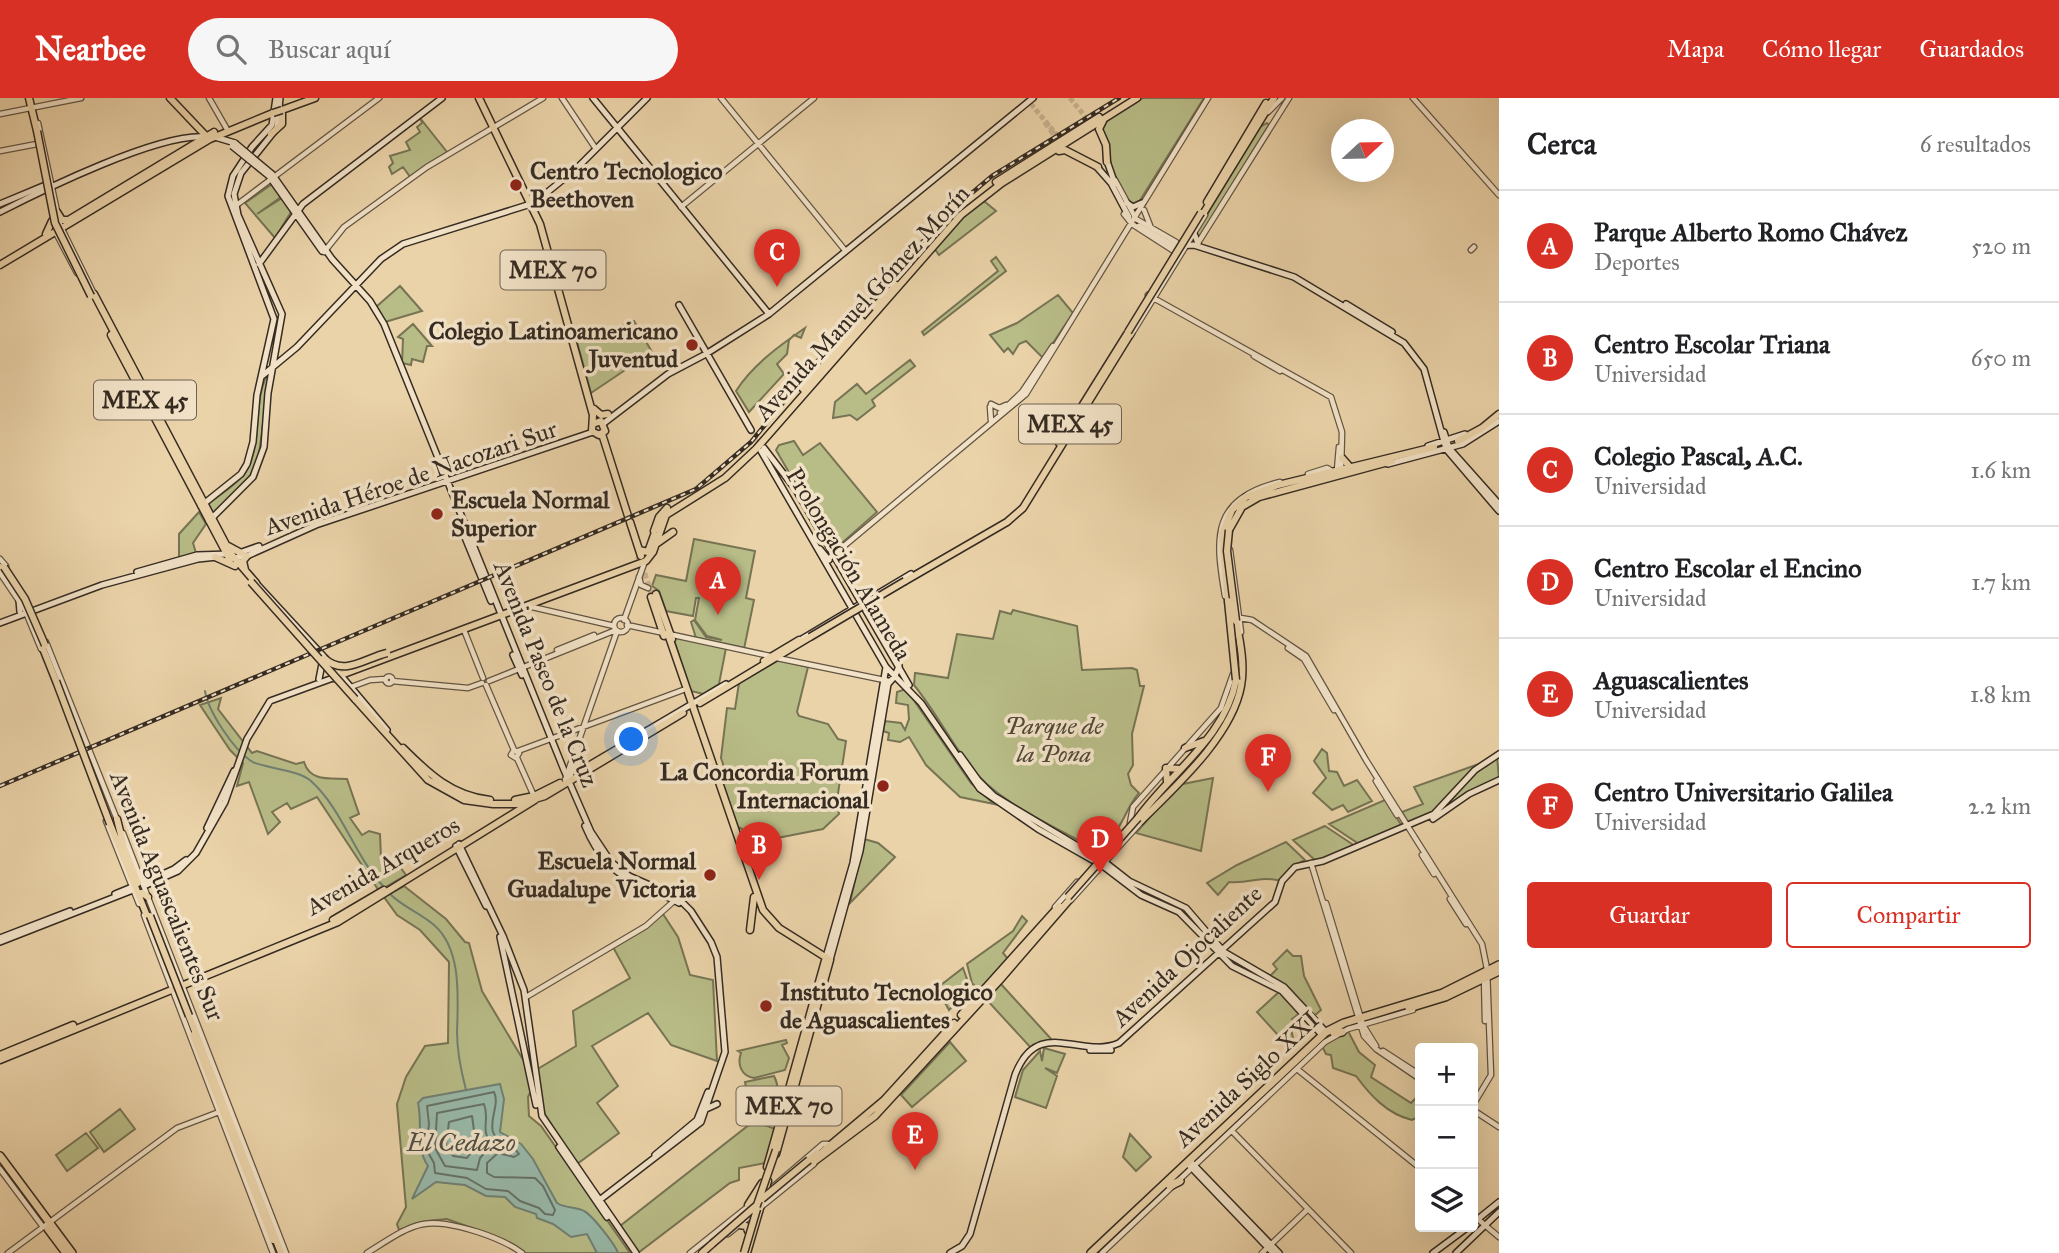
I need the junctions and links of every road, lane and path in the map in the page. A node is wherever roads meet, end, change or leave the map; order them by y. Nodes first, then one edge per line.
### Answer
1 (68, 98) edge
2 (81, 98) edge
3 (170, 98) edge
4 (209, 98) edge
5 (278, 98) edge
6 (315, 98) edge
7 (379, 98) edge
8 (442, 98) edge
9 (481, 98) edge
10 (543, 98) edge
11 (562, 98) edge
12 (593, 98) edge
13 (647, 98) edge
14 (721, 98) edge
15 (814, 98) edge
16 (1031, 98) edge
17 (1130, 98) edge
18 (1138, 98) edge
19 (1207, 98) edge
20 (1272, 98) edge
21 (1282, 98) edge
22 (1289, 98) edge
23 (1413, 98) edge
24 (32, 103) edge
25 (282, 110) junction
26 (1263, 112) junction
27 (0, 113) edge
28 (1110, 115) junction
29 (1270, 122) junction
30 (1257, 126) junction
31 (37, 127) junction
32 (495, 128) junction
33 (617, 128) junction
34 (227, 129) junction
35 (1096, 130) tunnel mouth
36 (271, 134) junction
37 (209, 137) junction
38 (37, 144) junction
39 (232, 144) junction
40 (758, 144) junction
41 (1067, 147) tunnel mouth
42 (596, 149) junction
43 (0, 151) edge
44 (1053, 152) junction
45 (1107, 162) junction
46 (1018, 167) junction
47 (1098, 167) junction
48 (1110, 170) junction
49 (272, 177) junction
50 (47, 186) junction
51 (1499, 195) edge
52 (107, 197) junction
53 (978, 198) junction
54 (1214, 198) junction
55 (1127, 203) junction
56 (1142, 203) junction
57 (5, 204) edge
58 (533, 204) junction
59 (99, 207) junction
60 (233, 207) junction
61 (681, 207) junction
62 (1144, 210) dead end
63 (296, 211) junction
64 (0, 212) edge
65 (57, 212) joint
66 (1202, 212) junction
67 (1133, 220) junction
68 (61, 229) junction
69 (1152, 229) junction
70 (1193, 231) junction
71 (1127, 233) junction
72 (47, 235) junction
73 (1196, 244) junction
74 (1178, 245) junction
75 (844, 249) junction
76 (324, 251) junction
77 (0, 263) edge
78 (260, 263) junction
79 (255, 270) junction
80 (354, 286) junction
81 (93, 296) junction
82 (1149, 299) junction
83 (680, 305) dead end
84 (768, 313) junction
85 (1128, 334) junction
86 (842, 347) junction
87 (706, 352) junction
88 (275, 365) junction
89 (262, 376) junction
90 (1013, 401) junction
91 (594, 409) junction
92 (608, 414) junction
93 (1499, 416) edge
94 (991, 421) junction
95 (597, 427) junction
96 (752, 429) tunnel mouth
97 (761, 438) junction
98 (1445, 441) junction
99 (1459, 442) junction
100 (760, 449) junction
101 (1439, 449) junction
102 (1459, 458) junction
103 (1340, 459) junction
104 (1384, 461) junction
105 (1350, 467) junction
106 (1336, 472) junction
107 (444, 480) junction
108 (1499, 504) edge
109 (203, 505) junction
110 (1237, 507) junction
111 (1499, 511) edge
112 (211, 520) junction
113 (1230, 528) junction
114 (656, 531) junction
115 (673, 532) dead end
116 (1222, 535) junction
117 (1230, 540) junction
118 (224, 545) junction
119 (655, 545) junction
120 (1218, 546) junction
121 (216, 555) junction
122 (244, 555) junction
123 (642, 556) junction
124 (231, 558) junction
125 (829, 558) junction
126 (1, 566) edge
127 (636, 568) junction
128 (246, 571) junction
129 (912, 575) junction
130 (111, 579) junction
131 (592, 579) junction
132 (253, 581) junction
133 (102, 584) junction
134 (857, 592) junction
135 (652, 594) joint
136 (845, 597) junction
137 (28, 599) junction
138 (20, 601) junction
139 (528, 605) junction
140 (864, 605) junction
141 (1238, 606) junction
142 (1227, 609) junction
143 (33, 610) junction
144 (25, 613) junction
145 (851, 614) junction
146 (499, 615) junction
147 (1239, 619) junction
148 (1228, 620) junction
149 (0, 621) edge
150 (625, 623) junction
151 (616, 628) junction
152 (464, 629) junction
153 (666, 634) junction
154 (806, 638) junction
155 (310, 639) junction
156 (304, 645) junction
157 (45, 648) junction
158 (405, 649) junction
159 (388, 654) junction
160 (774, 657) junction
161 (320, 658) junction
162 (1233, 661) junction
163 (520, 666) junction
164 (899, 666) junction
165 (886, 667) junction
166 (911, 670) dead end
167 (903, 674) junction
168 (332, 676) junction
169 (895, 676) junction
170 (887, 680) junction
171 (486, 681) junction
172 (1239, 681) junction
173 (351, 687) junction
174 (685, 690) junction
175 (916, 693) junction
176 (692, 706) junction
177 (368, 711) junction
178 (376, 722) junction
179 (586, 728) junction
180 (387, 733) junction
181 (1206, 740) junction
182 (551, 741) junction
183 (1185, 748) junction
184 (517, 753) junction
185 (1499, 754) edge
186 (94, 765) junction
187 (87, 768) junction
188 (1166, 768) junction
189 (1180, 769) junction
190 (1499, 780) edge
191 (567, 781) junction
192 (1167, 782) junction
193 (532, 797) junction
194 (1149, 808) junction
195 (1130, 823) junction
196 (112, 824) junction
197 (1407, 828) junction
198 (458, 847) junction
199 (1105, 851) junction
200 (1088, 855) junction
201 (1111, 857) junction
202 (127, 860) junction
203 (1096, 861) junction
204 (1313, 865) junction
205 (1103, 866) junction
206 (136, 868) junction
207 (124, 869) junction
208 (1087, 871) junction
209 (140, 889) junction
210 (754, 897) junction
211 (1069, 898) junction
212 (676, 899) junction
213 (138, 900) joint
214 (1058, 914) junction
215 (1049, 916) junction
216 (750, 930) dead end
217 (0, 940) edge
218 (1221, 953) junction
219 (827, 960) junction
220 (1499, 964) edge
221 (175, 971) junction
222 (1499, 972) edge
223 (167, 974) junction
224 (1485, 975) junction
225 (1265, 982) junction
226 (180, 983) junction
227 (172, 986) junction
228 (1259, 986) dead end
229 (525, 994) junction
230 (188, 1004) junction
231 (180, 1007) junction
232 (969, 1008) junction
233 (187, 1016) junction
234 (1360, 1020) junction
235 (197, 1026) junction
236 (963, 1026) dead end
237 (519, 1027) junction
238 (1326, 1036) junction
239 (532, 1038) junction
240 (523, 1043) junction
241 (201, 1044) junction
242 (195, 1051) junction
243 (0, 1057) edge
244 (202, 1061) junction
245 (1297, 1069) junction
246 (1415, 1074) edge
247 (1478, 1091) edge
248 (712, 1092) junction
249 (1270, 1093) junction
250 (696, 1096) dead end
251 (1475, 1106) edge
252 (704, 1107) junction
253 (228, 1109) junction
254 (219, 1112) junction
255 (1478, 1113) edge
256 (1499, 1129) edge
257 (1221, 1130) junction
258 (1232, 1131) junction
259 (782, 1134) junction
260 (842, 1142) junction
261 (830, 1143) junction
262 (0, 1153) edge
263 (817, 1153) junction
264 (239, 1155) junction
265 (810, 1162) junction
266 (1415, 1164) edge
267 (0, 1167) edge
268 (240, 1167) junction
269 (1194, 1168) junction
270 (770, 1174) junction
271 (253, 1177) junction
272 (1180, 1181) junction
273 (1168, 1183) junction
274 (762, 1184) junction
275 (260, 1187) junction
276 (772, 1187) junction
277 (592, 1188) junction
278 (607, 1193) junction
279 (774, 1196) junction
280 (757, 1199) junction
281 (1160, 1199) junction
282 (598, 1200) junction
283 (1499, 1202) edge
284 (263, 1203) junction
285 (746, 1207) junction
286 (606, 1208) junction
287 (760, 1208) junction
288 (1308, 1209) junction
289 (1499, 1212) edge
290 (751, 1215) junction
291 (1478, 1217) edge
292 (1478, 1221) edge
293 (47, 1224) junction
294 (1484, 1224) junction
295 (739, 1225) junction
296 (748, 1231) junction
297 (1461, 1232) edge
298 (1499, 1237) edge
299 (1269, 1246) junction
300 (68, 1250) edge
301 (1093, 1252) edge
302 (8, 1253) edge
303 (280, 1253) edge
304 (367, 1253) edge
305 (522, 1253) edge
306 (634, 1253) edge
307 (690, 1253) edge
308 (702, 1253) edge
309 (745, 1253) edge
310 (950, 1253) edge
311 (957, 1253) edge
312 (1262, 1253) edge
313 (1273, 1253) edge
314 (1279, 1253) edge
315 (1351, 1253) edge
316 (1433, 1253) edge
317 (1456, 1253) edge

1 - 24 street
2 - 24 street
3 - 37 main road
4 - 34 street
5 - 36 main road
5 - 60 main road
6 - 25 main road
7 - 49 street
8 - 63 main road
9 - 32 main road, MEX 70
10 - 32 street
11 - 42 street
12 - 33 main road
13 - 33 main road
14 - 40 street
15 - 40 street
16 - 75 main road
16 - 84 main road
17 - 46 main road, Avenida Manuel Gómez Morín
18 - 28 main road
19 - 56 street
19 - 67 street
20 - 26 main road, MEX 45
21 - 26 street
22 - 29 street
23 - 51 street
24 - 27 street
24 - 31 main road
25 - 34 main road, bridge
25 - 36 main road
26 - 30 main road, MEX 45
26 - 66 main road, MEX 45
28 - 44 main road
28 - 45 main road
29 - 30 main road
29 - 73 street
30 - 54 main road, MEX 45
31 - 38 street
31 - 50 street
31 - 81 main road, bridge
32 - 58 main road, MEX 70
32 - 76 street
33 - 42 main road
33 - 61 main road
34 - 37 main road
34 - 39 main road
35 - 45 main road
36 - 60 main road
37 - 39 main road, Avenida Paseo de la Cruz
37 - 50 main road
37 - 52 main road
37 - 59 main road
38 - 43 street
38 - 50 street
39 - 49 main road, Avenida Paseo de la Cruz, bridge
40 - 61 street
40 - 75 street
41 - 47 main road
42 - 58 main road
44 - 46 main road
44 - 47 main road
44 - 53 main road, Avenida Manuel Gómez Morín
45 - 48 main road
46 - 53 main road, Avenida Manuel Gómez Morín
47 - 67 main road
48 - 55 street
48 - 67 main road
49 - 60 street
49 - 63 main road, Avenida Paseo de la Cruz
50 - 57 main road
50 - 65 street
50 - 68 street
52 - 59 main road
52 - 68 main road
53 - 86 main road, Avenida Manuel Gómez Morín
54 - 66 main road, MEX 45
54 - 70 street
55 - 56 main road
55 - 67 street
56 - 67 street
57 - 64 main road
58 - 80 main road
58 - 91 main road, MEX 70
58 - 95 main road, MEX 70
59 - 68 main road
60 - 78 main road
60 - 79 main road
61 - 84 main road
62 - 69 street
63 - 76 main road, Avenida Paseo de la Cruz
63 - 78 main road
65 - 68 main road
66 - 74 street
66 - 85 main road, MEX 45, bridge
67 - 69 street
67 - 71 street
67 - 71 street
67 - 74 main road
68 - 72 main road
68 - 72 main road
68 - 81 street, MEX 45
69 - 74 street
70 - 73 main road
70 - 74 street
71 - 90 street
71 - 125 street
72 - 77 main road
73 - 74 main road
73 - 74 main road
73 - 98 main road
74 - 82 street
75 - 84 main road
76 - 80 main road, Avenida Paseo de la Cruz
78 - 79 main road
78 - 88 main road
79 - 89 main road
80 - 88 main road
80 - 107 main road, Avenida Paseo de la Cruz
81 - 109 main road, MEX 45
82 - 85 street
82 - 103 street
83 - 87 main road
84 - 87 main road
85 - 129 main road, MEX 45
85 - 129 main road, MEX 45
86 - 97 main road, Avenida Manuel Gómez Morín
86 - 100 main road, Avenida Manuel Gómez Morín
87 - 92 main road
87 - 95 main road
87 - 96 main road
88 - 89 main road
88 - 112 main road
89 - 109 main road
90 - 94 street
90 - 94 street
91 - 92 main road
91 - 95 main road, MEX 70
92 - 95 main road
93 - 99 main road
94 - 125 street
95 - 107 main road, Avenida Héroe de Nacozari Sur
95 - 123 main road, MEX 70
97 - 100 main road
97 - 114 main road, Avenida Manuel Gómez Morín
98 - 99 main road
98 - 101 main road
98 - 101 main road
99 - 101 main road
99 - 102 main road
100 - 114 main road, Avenida Manuel Gómez Morín
100 - 125 main road, Prolongación Alameda
100 - 125 main road, Prolongación Alameda
101 - 102 main road
101 - 104 main road
101 - 111 main road
102 - 108 main road
103 - 105 main road
103 - 106 main road
104 - 105 main road
104 - 106 main road
105 - 106 main road
106 - 110 main road
106 - 110 main road
107 - 122 main road, Avenida Héroe de Nacozari Sur
107 - 146 main road, Avenida Paseo de la Cruz
109 - 112 main road, MEX 45
110 - 113 main road
110 - 116 main road
110 - 117 street
110 - 120 street
112 - 118 main road, MEX 45
113 - 117 main road
113 - 172 main road, bridge
114 - 119 main road, Avenida Manuel Gómez Morín
114 - 123 main road
115 - 119 main road
116 - 120 main road
116 - 172 main road, bridge
117 - 141 street
118 - 121 main road
118 - 122 main road
118 - 124 main road, MEX 45
119 - 123 main road, Avenida Manuel Gómez Morín
120 - 142 street
121 - 124 main road
121 - 124 main road, Avenida Héroe de Nacozari Sur
121 - 130 main road, Avenida Héroe de Nacozari Sur
121 - 133 main road, Avenida Héroe de Nacozari Sur
122 - 124 main road, Avenida Héroe de Nacozari Sur
122 - 128 main road
123 - 127 main road
123 - 131 main road
124 - 128 main road, MEX 45
124 - 132 main road, MEX 45
125 - 134 main road, Prolongación Alameda
125 - 136 main road, Prolongación Alameda
126 - 137 street, Avenida Aguascalientes Sur
126 - 138 street
126 - 157 main road, Avenida Aguascalientes Sur, bridge
127 - 131 main road
127 - 135 street
127 - 139 main road
127 - 150 street
128 - 132 main road, MEX 45
129 - 140 main road
129 - 154 main road, MEX 45, bridge
130 - 133 main road
130 - 143 main road, Avenida Héroe de Nacozari Sur
131 - 139 main road
132 - 155 main road
132 - 156 main road
132 - 161 main road, MEX 45, bridge
132 - 177 main road, MEX 45, bridge
133 - 143 main road, Avenida Héroe de Nacozari Sur
134 - 136 main road
134 - 140 main road, Prolongación Alameda
135 - 153 main road
136 - 145 main road, Prolongación Alameda
137 - 138 street
137 - 143 street, Avenida Aguascalientes Sur
138 - 144 main road
139 - 146 main road
139 - 151 street
140 - 145 main road
140 - 164 main road, Prolongación Alameda
141 - 142 street
141 - 147 street
142 - 148 street
143 - 144 main road, Avenida Héroe de Nacozari Sur
143 - 157 street, Avenida Aguascalientes Sur
144 - 149 main road, Avenida Héroe de Nacozari Sur
144 - 157 street, Avenida Aguascalientes Sur
145 - 154 main road
145 - 165 main road, Prolongación Alameda
146 - 152 main road
146 - 158 main road
146 - 163 main road, Avenida Paseo de la Cruz
147 - 148 street
147 - 172 street
147 - 197 street
148 - 162 street
150 - 151 street
150 - 151 street
150 - 153 street
151 - 163 street
151 - 179 street
152 - 158 main road
152 - 171 street
153 - 160 street
153 - 174 main road
154 - 160 main road, MEX 45
155 - 156 main road
155 - 161 main road
156 - 161 main road
157 - 186 street, Avenida Aguascalientes Sur
157 - 187 street, Avenida Aguascalientes Sur
157 - 196 main road, Avenida Aguascalientes Sur, bridge
158 - 159 main road
158 - 168 main road
159 - 161 main road, bridge
159 - 168 main road
160 - 170 street
160 - 176 main road, MEX 45
161 - 168 main road
161 - 168 main road
161 - 177 main road, MEX 45, bridge
162 - 172 main road
162 - 183 street
163 - 171 street
163 - 182 main road, Avenida Paseo de la Cruz
164 - 167 main road, Prolongación Alameda
164 - 169 main road
165 - 169 main road, Prolongación Alameda
165 - 170 main road, MEX 70
166 - 167 main road
167 - 169 main road
167 - 175 main road, Prolongación Alameda
168 - 173 main road
168 - 178 main road
168 - 209 main road
169 - 170 main road
169 - 175 main road
169 - 200 main road, Prolongación Alameda
170 - 219 main road, MEX 70
171 - 173 street
171 - 184 street
172 - 181 main road
172 - 194 main road
173 - 180 main road
174 - 176 main road
174 - 179 street
175 - 200 main road, Prolongación Alameda
176 - 191 main road, MEX 45
176 - 210 main road
176 - 219 main road
177 - 178 main road, MEX 45
177 - 180 main road, MEX 45
178 - 180 main road, MEX 45
179 - 182 street
179 - 191 street
180 - 193 main road, MEX 45
180 - 193 main road, MEX 45
181 - 183 main road
181 - 189 main road
182 - 184 street
182 - 191 main road, Avenida Paseo de la Cruz
183 - 188 street
184 - 193 street
185 - 197 main road, Avenida Ojocaliente
186 - 187 street
186 - 196 street, Avenida Aguascalientes Sur
187 - 196 street, Avenida Aguascalientes Sur
188 - 189 main road
188 - 192 main road
188 - 195 street
189 - 192 main road
190 - 197 main road, Avenida Ojocaliente
191 - 193 main road, MEX 45
191 - 212 main road, Avenida Paseo de la Cruz
192 - 194 main road
193 - 198 main road, Avenida Arqueros
194 - 195 street
194 - 201 street
194 - 211 main road, bridge
195 - 199 street
196 - 202 main road, Avenida Aguascalientes Sur
196 - 202 main road, Avenida Aguascalientes Sur
196 - 206 street, Avenida Aguascalientes Sur
196 - 207 street, Avenida Aguascalientes Sur
197 - 204 main road, Avenida Ojocaliente
197 - 224 street
198 - 226 main road, Avenida Arqueros
198 - 229 main road
198 - 237 main road
199 - 200 main road
199 - 201 street
199 - 203 street
200 - 203 main road, Prolongación Alameda
200 - 208 main road
201 - 205 street
202 - 206 main road
202 - 207 main road
202 - 209 main road, Avenida Aguascalientes Sur
203 - 205 main road, Prolongación Alameda
203 - 208 street
204 - 218 main road, Avenida Ojocaliente
204 - 234 street
205 - 214 street
205 - 218 main road, Prolongación Alameda
206 - 209 street, Avenida Aguascalientes Sur
207 - 209 street, Avenida Aguascalientes Sur
208 - 215 street
209 - 213 main road
209 - 217 main road
209 - 221 street, Avenida Aguascalientes Sur
209 - 233 main road, Avenida Aguascalientes Sur, bridge
210 - 216 main road
210 - 219 main road
211 - 214 main road
211 - 215 main road
212 - 229 street
212 - 248 main road, Avenida Paseo de la Cruz
212 - 252 main road, Avenida Paseo de la Cruz
213 - 223 street, Avenida Aguascalientes Sur
214 - 232 main road
215 - 232 main road
218 - 225 main road, Prolongación Alameda
218 - 238 main road, Prolongación Alameda
218 - 310 main road, Avenida Ojocaliente
218 - 311 main road, Avenida Ojocaliente
219 - 259 main road, MEX 70
219 - 274 main road, MEX 70
220 - 224 highway, Avenida Siglo XXI
221 - 223 street
221 - 226 street, Avenida Aguascalientes Sur
222 - 224 highway, Avenida Siglo XXI
223 - 227 street, Avenida Aguascalientes Sur
224 - 234 highway, Avenida Siglo XXI
224 - 234 highway, Avenida Siglo XXI
224 - 247 street
224 - 251 street
225 - 228 main road
225 - 238 main road, Prolongación Alameda
226 - 227 main road, Avenida Arqueros
226 - 230 street, Avenida Aguascalientes Sur
227 - 231 street, Avenida Aguascalientes Sur
227 - 243 main road, Avenida Arqueros
229 - 239 main road
230 - 231 street
230 - 235 street, Avenida Aguascalientes Sur
231 - 242 street, Avenida Aguascalientes Sur
232 - 236 main road
232 - 260 main road
232 - 261 main road
233 - 241 main road, Avenida Aguascalientes Sur
233 - 244 main road, Avenida Aguascalientes Sur
234 - 238 highway, Avenida Siglo XXI
234 - 246 street
235 - 241 main road
235 - 253 street, Avenida Aguascalientes Sur
237 - 239 main road
237 - 240 main road
238 - 245 street, Avenida Siglo XXI
238 - 249 highway, Avenida Siglo XXI
238 - 257 highway, Avenida Siglo XXI
239 - 240 main road
239 - 277 main road
240 - 282 main road
241 - 253 main road, Avenida Aguascalientes Sur
242 - 244 main road
242 - 254 street, Avenida Aguascalientes Sur
244 - 264 main road, Avenida Aguascalientes Sur
245 - 249 street, Avenida Siglo XXI
245 - 266 street
248 - 252 main road, Avenida Paseo de la Cruz
248 - 252 main road
249 - 258 street, Avenida Siglo XXI
249 - 269 highway, Avenida Siglo XXI
250 - 252 main road
252 - 278 main road, Avenida Paseo de la Cruz
253 - 271 main road, Avenida Aguascalientes Sur
253 - 275 street, Avenida Aguascalientes Sur
254 - 268 street, Avenida Aguascalientes Sur
254 - 293 street
255 - 256 street
257 - 269 highway, Avenida Siglo XXI
257 - 273 street, Avenida Siglo XXI
258 - 269 street, Avenida Siglo XXI
258 - 288 street
259 - 270 main road, MEX 70
259 - 308 main road, bridge
260 - 265 main road
260 - 279 street
261 - 263 street
261 - 265 main road
261 - 276 street
262 - 293 highway
263 - 265 main road
263 - 276 street
264 - 268 main road
264 - 303 main road, Avenida Aguascalientes Sur
265 - 309 main road, bridge
267 - 293 highway
268 - 303 street, Avenida Aguascalientes Sur
269 - 272 street, Avenida Siglo XXI
269 - 273 highway, Avenida Siglo XXI
269 - 299 main road
270 - 276 main road, MEX 70
270 - 276 main road
271 - 275 main road
271 - 284 main road, Avenida Aguascalientes Sur
272 - 273 highway
272 - 281 street, Avenida Siglo XXI
273 - 281 highway, Avenida Siglo XXI
273 - 301 highway, Avenida Siglo XXI
274 - 280 main road, MEX 70
274 - 285 main road
275 - 303 street, Avenida Aguascalientes Sur
276 - 279 street
276 - 280 street
276 - 287 main road, MEX 70
277 - 278 main road
277 - 282 main road
278 - 282 main road, Avenida Paseo de la Cruz
278 - 286 main road
279 - 287 street
280 - 285 street
280 - 290 main road, MEX 70
281 - 301 highway, Avenida Siglo XXI
282 - 286 main road
282 - 306 main road
283 - 291 main road
284 - 303 main road, Avenida Aguascalientes Sur
284 - 303 main road
285 - 290 street
285 - 307 street
286 - 306 main road
287 - 290 street
287 - 309 main road, MEX 70
288 - 299 street
288 - 315 street
289 - 294 main road
290 - 295 street
290 - 296 main road, MEX 70
292 - 294 street
293 - 300 highway
293 - 302 street
294 - 298 street
294 - 317 main road
295 - 296 main road
295 - 308 street
296 - 309 main road, MEX 70
297 - 316 main road
299 - 312 street
299 - 313 main road
299 - 314 main road
304 - 305 street

